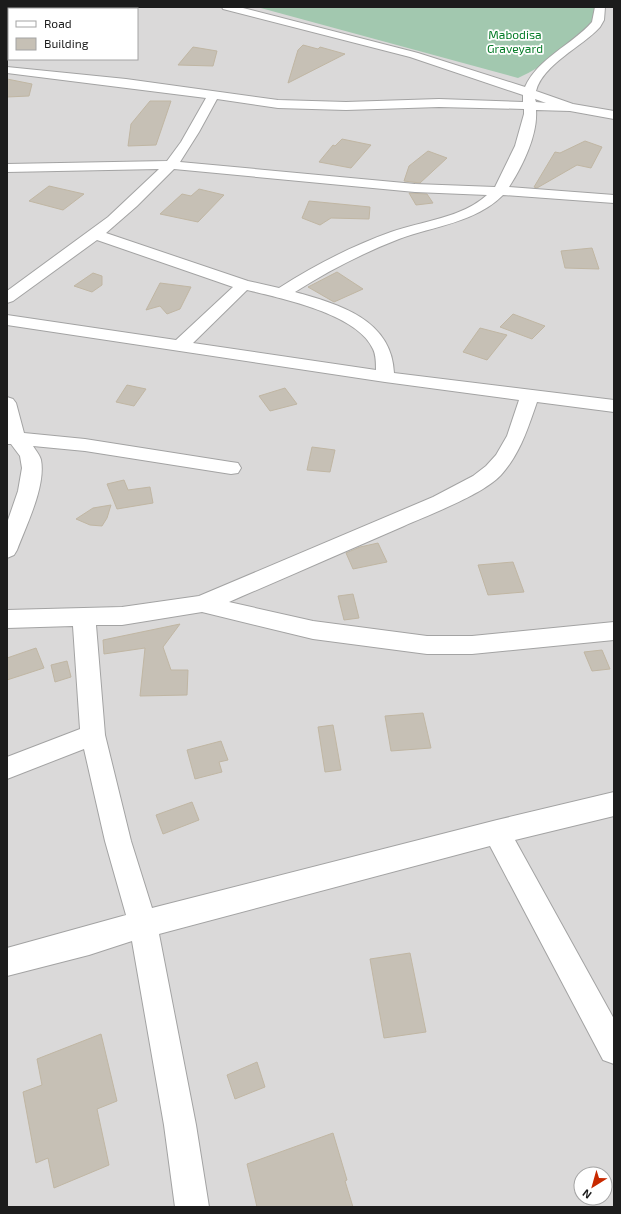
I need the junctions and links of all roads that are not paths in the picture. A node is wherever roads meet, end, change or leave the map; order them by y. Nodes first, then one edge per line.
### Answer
1 (227, 7) edge
2 (600, 7) edge
3 (7, 70) edge
4 (529, 92) junction
5 (213, 96) junction
6 (530, 107) junction
7 (570, 107) junction
8 (610, 114) edge
9 (171, 165) junction
10 (7, 168) edge
11 (614, 183) edge
12 (499, 191) junction
13 (600, 197) junction
14 (614, 199) edge
15 (97, 235) junction
16 (244, 285) junction
17 (282, 293) junction
18 (7, 298) edge
19 (7, 320) edge
20 (181, 345) junction
21 (385, 377) junction
22 (530, 395) junction
23 (7, 403) edge
24 (614, 406) edge
25 (12, 439) edge
26 (231, 468) dead end
27 (7, 550) edge
28 (202, 604) junction
29 (8, 613) edge
30 (84, 618) junction
31 (614, 631) edge
32 (93, 734) junction
33 (7, 768) edge
34 (614, 804) edge
35 (497, 832) junction
36 (143, 924) junction
37 (7, 962) edge
38 (614, 1049) edge
39 (192, 1207) edge

1 - 4 street
2 - 4 street
3 - 5 street
4 - 6 street
4 - 7 street
5 - 6 street
5 - 9 street
6 - 7 street
6 - 12 street
7 - 8 street
9 - 10 street
9 - 12 street
9 - 15 street
11 - 13 street
12 - 13 street
12 - 17 street
13 - 14 street
15 - 16 street
15 - 18 street
16 - 17 street
16 - 20 street
17 - 21 street
19 - 20 street
20 - 21 street
21 - 22 street
22 - 24 street
22 - 28 street
23 - 25 street
25 - 26 street
25 - 27 street
28 - 30 street
28 - 31 street
29 - 30 street
30 - 32 street
32 - 33 street
32 - 36 street
34 - 35 street
35 - 36 street
35 - 38 street
36 - 37 street
36 - 39 street

